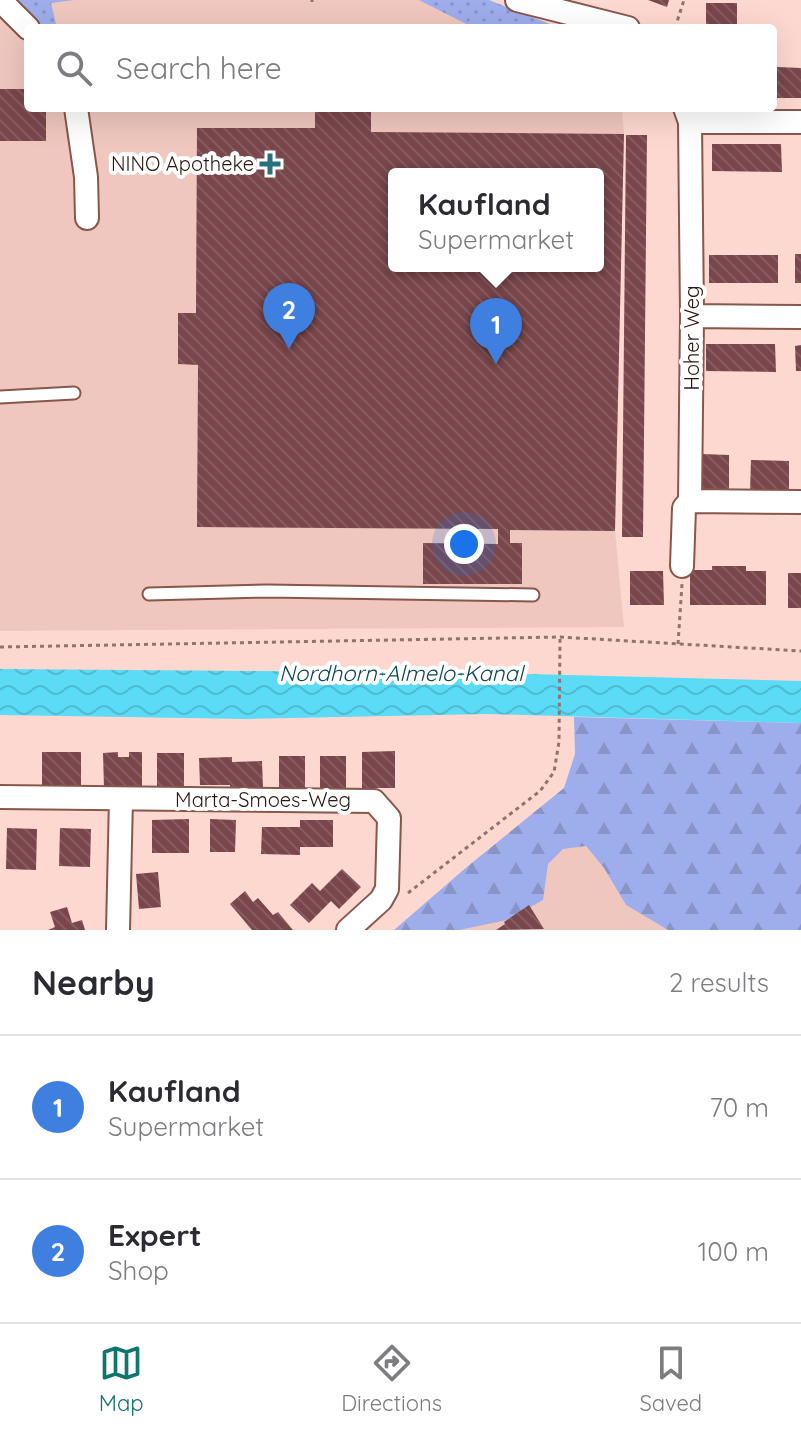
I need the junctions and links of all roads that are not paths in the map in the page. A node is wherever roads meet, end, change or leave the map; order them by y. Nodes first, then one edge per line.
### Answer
1 (0, 0) edge
2 (517, 0) edge
3 (24, 24) edge
4 (612, 24) edge
5 (77, 112) edge
6 (687, 115) edge
7 (801, 122) edge
8 (87, 218) dead end
9 (692, 316) junction
10 (801, 317) edge
11 (74, 393) dead end
12 (0, 397) edge
13 (690, 501) junction
14 (801, 502) edge
15 (682, 566) road end
16 (149, 594) dead end
17 (533, 595) dead end
18 (0, 797) edge
19 (121, 799) junction
20 (118, 930) edge
21 (348, 930) edge

1 - 3 street
2 - 4 street
5 - 8 street
6 - 7 street
6 - 9 street, Hoher Weg
9 - 10 street
9 - 13 street, Hoher Weg
11 - 12 lane
13 - 14 street
13 - 15 street, Hoher Weg
16 - 17 lane
18 - 19 street, Marta-Smoes-Weg
19 - 20 street
19 - 21 street, Marta-Smoes-Weg

